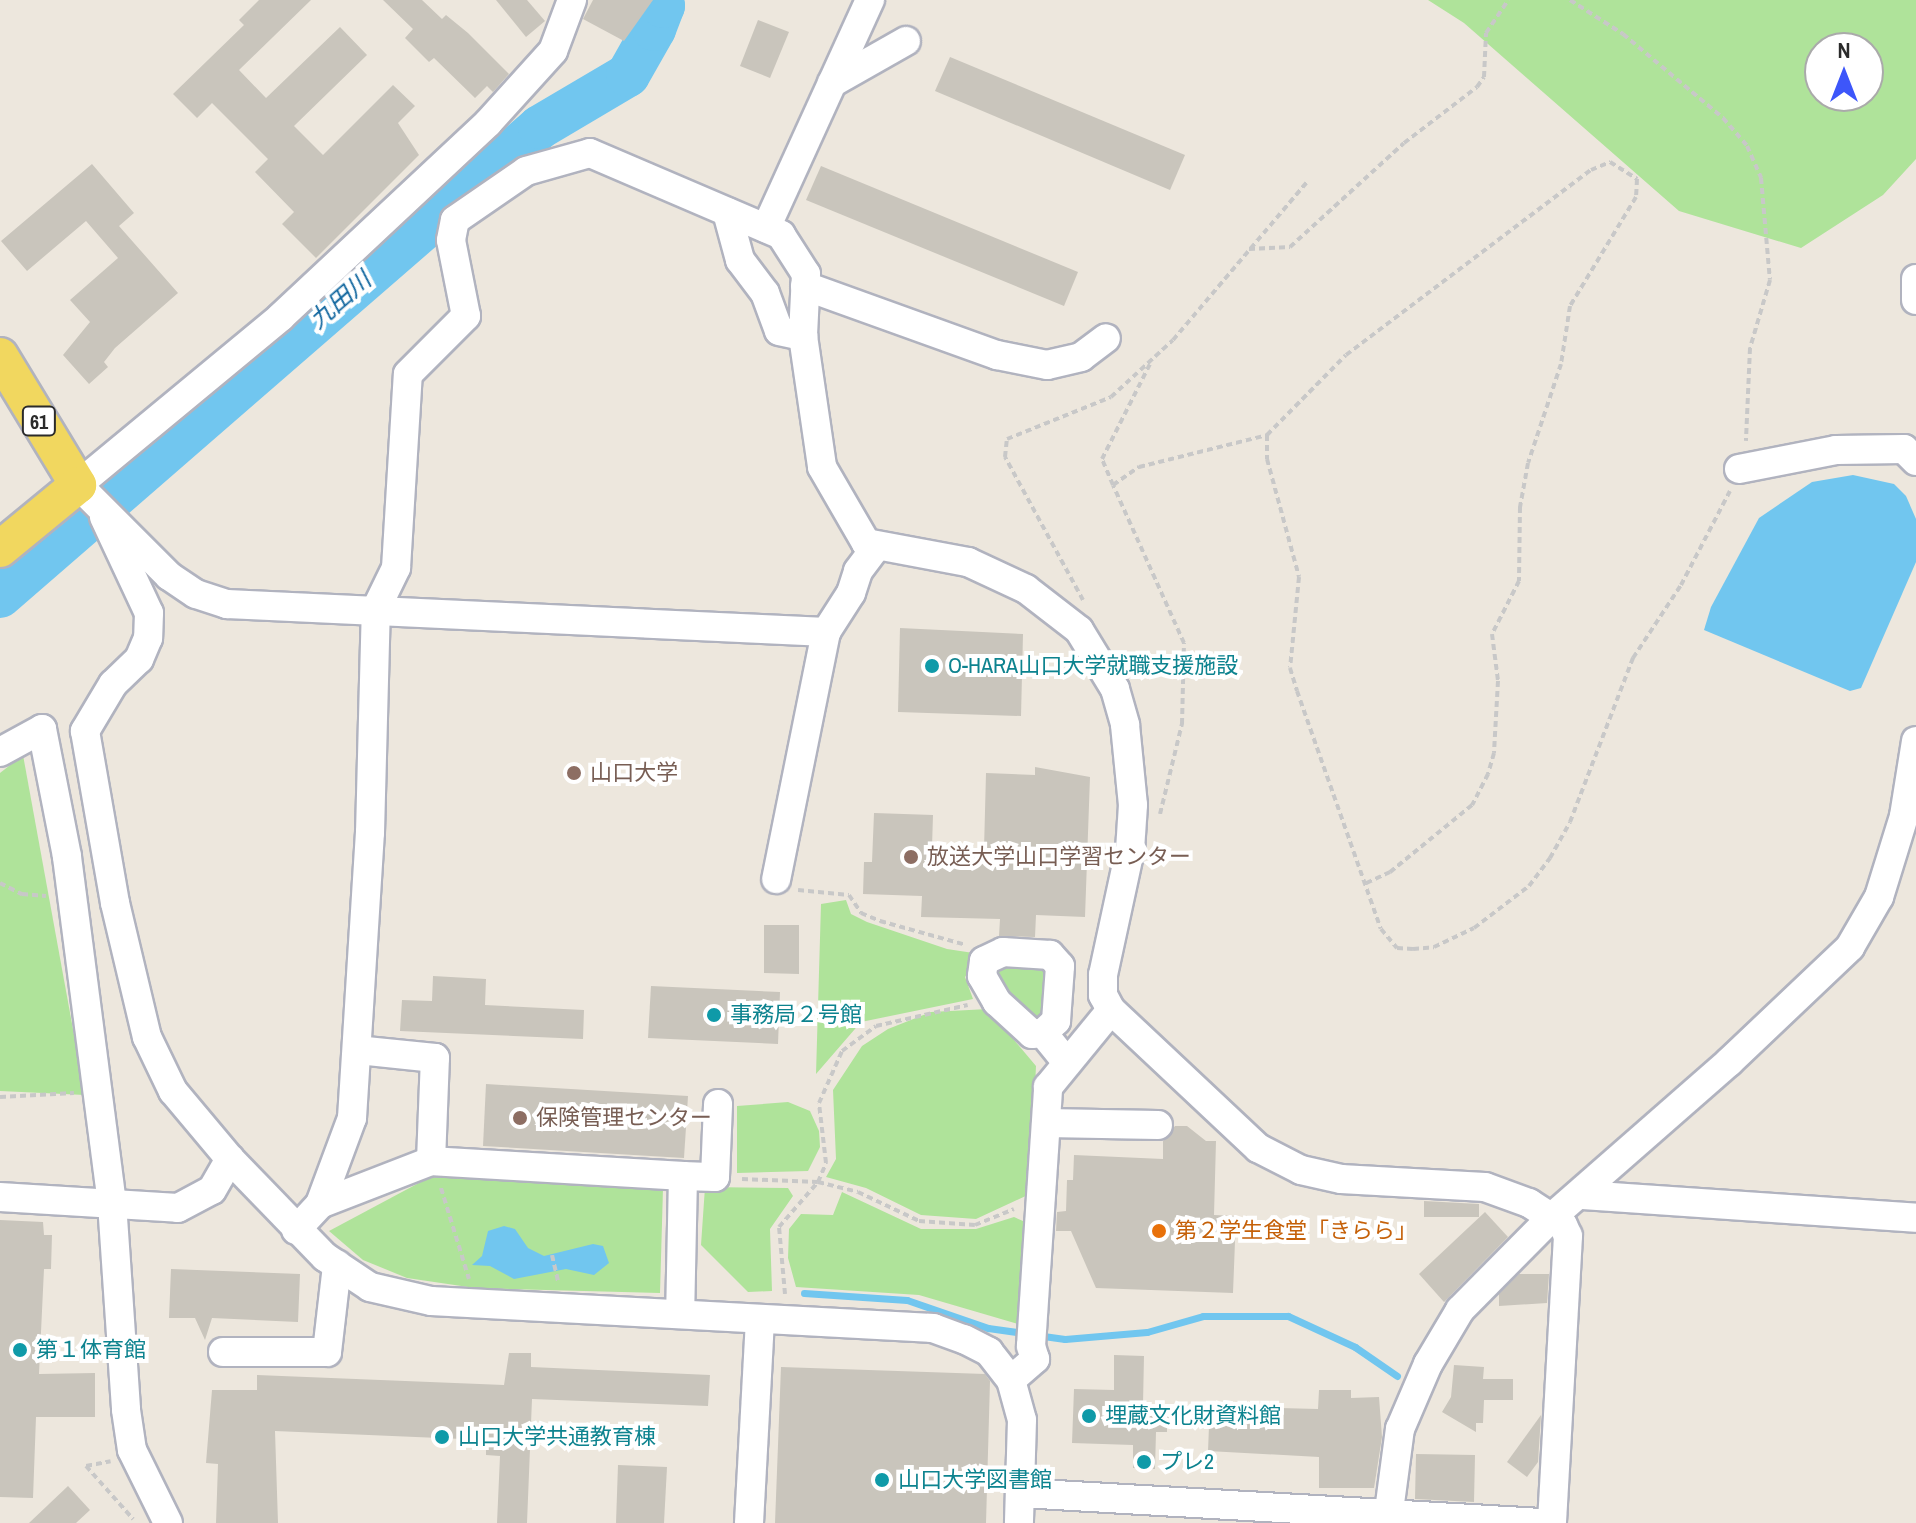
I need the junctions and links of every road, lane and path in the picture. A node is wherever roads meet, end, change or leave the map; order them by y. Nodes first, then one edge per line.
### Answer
1 (572, 0) edge
2 (870, 0) edge
3 (1508, 0) edge
4 (1570, 0) edge
5 (906, 41) dead end
6 (832, 83) junction
7 (1308, 181) dead end
8 (422, 186) junction
9 (727, 212) junction
10 (455, 220) junction
11 (766, 228) junction
12 (1249, 249) junction
13 (1916, 279) edge
14 (805, 286) junction
15 (1916, 300) edge
16 (803, 336) junction
17 (1106, 338) dead end
18 (0, 356) edge
19 (1150, 364) junction
20 (1267, 435) junction
21 (1916, 461) edge
22 (1739, 469) junction
23 (78, 485) junction
24 (1113, 485) junction
25 (104, 517) junction
26 (877, 546) junction
27 (0, 549) edge
28 (376, 609) junction
29 (1079, 630) junction
30 (826, 632) junction
31 (1916, 741) edge
32 (0, 752) edge
33 (1130, 850) junction
34 (1916, 861) edge
35 (1887, 871) junction
36 (776, 879) joint
37 (0, 883) edge
38 (1364, 884) junction
39 (72, 890) junction
40 (1003, 952) junction
41 (997, 1002) junction
42 (1111, 1010) junction
43 (1043, 1033) junction
44 (358, 1050) junction
45 (1067, 1063) junction
46 (98, 1092) junction
47 (0, 1097) edge
48 (718, 1104) dead end
49 (1046, 1123) junction
50 (1158, 1125) dead end
51 (230, 1159) junction
52 (431, 1161) junction
53 (683, 1176) junction
54 (715, 1177) junction
55 (818, 1182) junction
56 (1582, 1195) junction
57 (0, 1197) edge
58 (1041, 1198) junction
59 (112, 1203) junction
60 (320, 1204) junction
61 (1552, 1217) junction
62 (1916, 1218) edge
63 (296, 1230) junction
64 (552, 1255) dead end
65 (337, 1265) junction
66 (558, 1271) dead end
67 (477, 1303) junction
68 (680, 1314) junction
69 (772, 1319) junction
70 (223, 1352) dead end
71 (1011, 1380) junction
72 (86, 1466) dead end
73 (1021, 1493) junction
74 (1396, 1515) edge
75 (133, 1519) dead end
76 (168, 1523) edge
77 (749, 1523) edge
78 (1019, 1523) edge
79 (1541, 1523) edge
80 (1552, 1523) edge

1 - 8 street
2 - 6 street
3 - 12 path
4 - 22 path
5 - 6 street
6 - 11 street
7 - 12 path
8 - 10 street
8 - 23 street
9 - 10 street
9 - 11 street
9 - 16 street
10 - 28 street
11 - 14 street
12 - 19 path
13 - 15 street
14 - 16 street
14 - 17 street
16 - 26 street
18 - 23 main road, 61
19 - 24 path
19 - 29 path
20 - 24 path
20 - 38 path
20 - 38 path
21 - 22 street
22 - 38 path
23 - 25 street
23 - 27 main road
24 - 33 path
25 - 28 street
25 - 51 street
26 - 29 street
26 - 30 street
28 - 30 street
28 - 44 street
29 - 33 street
30 - 36 street
31 - 35 street
32 - 39 street
33 - 42 street
34 - 35 street
35 - 56 street
36 - 40 path
37 - 39 path
39 - 46 street
40 - 41 street
40 - 43 street
41 - 43 street
41 - 55 path
42 - 45 street
42 - 61 street
43 - 45 street
44 - 52 street
44 - 60 street
45 - 49 street
46 - 47 path
46 - 59 street
48 - 54 street
49 - 50 street
49 - 58 street
51 - 59 street
51 - 63 street
52 - 53 street
52 - 60 street
52 - 67 path
53 - 54 street
53 - 68 street
54 - 55 path
55 - 58 path
55 - 69 path
56 - 61 street
56 - 62 street
57 - 59 street
58 - 71 street
59 - 76 street
60 - 63 street
61 - 74 street
61 - 80 street
63 - 65 street
64 - 66 path
65 - 67 street
65 - 70 street
67 - 68 street
68 - 69 street
69 - 71 street
69 - 77 street
71 - 73 street
72 - 75 path
73 - 74 street
73 - 78 street
74 - 79 street

